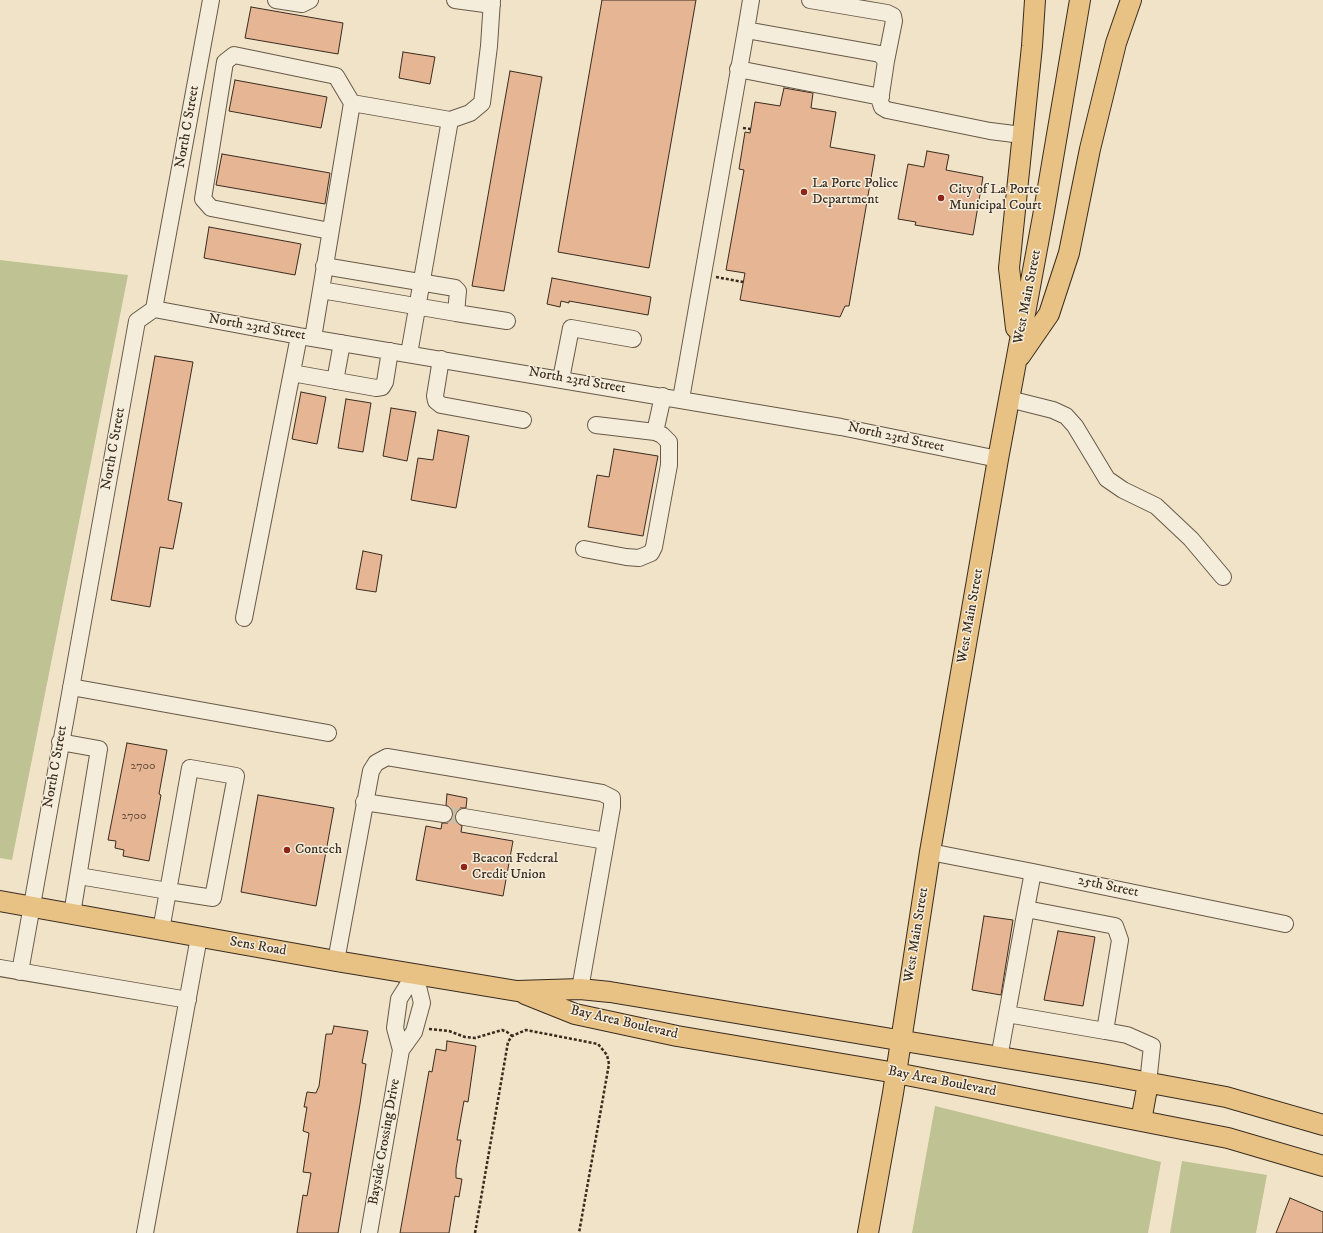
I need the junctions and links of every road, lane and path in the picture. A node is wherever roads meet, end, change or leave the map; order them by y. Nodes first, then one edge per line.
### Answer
1 (211, 0) edge
2 (276, 0) edge
3 (310, 0) edge
4 (455, 0) edge
5 (751, 0) edge
6 (810, 0) edge
7 (1035, 0) edge
8 (1080, 0) edge
9 (1131, 0) edge
10 (492, 2) edge
11 (746, 30) junction
12 (886, 61) junction
13 (738, 69) junction
14 (881, 97) junction
15 (352, 103) junction
16 (450, 120) junction
17 (1022, 135) junction
18 (330, 231) junction
19 (324, 266) junction
20 (702, 275) junction
21 (421, 282) junction
22 (743, 282) dead end
23 (321, 290) junction
24 (417, 307) junction
25 (154, 309) junction
26 (456, 313) junction
27 (507, 321) dead end
28 (306, 337) junction
29 (633, 339) dead end
30 (342, 343) junction
31 (390, 350) junction
32 (409, 354) junction
33 (1017, 355) junction
34 (441, 359) junction
35 (292, 373) junction
36 (561, 379) junction
37 (335, 381) junction
38 (662, 396) junction
39 (1009, 399) junction
40 (681, 400) junction
41 (523, 420) dead end
42 (596, 425) dead end
43 (655, 432) junction
44 (998, 459) junction
45 (584, 549) dead end
46 (1223, 577) dead end
47 (244, 618) dead end
48 (71, 687) junction
49 (328, 733) dead end
50 (60, 742) junction
51 (364, 802) junction
52 (444, 814) tunnel mouth
53 (464, 817) tunnel mouth
54 (606, 842) junction
55 (930, 852) junction
56 (1033, 872) junction
57 (78, 876) junction
58 (168, 891) junction
59 (0, 900) edge
60 (31, 906) junction
61 (1026, 909) junction
62 (72, 914) junction
63 (1285, 924) dead end
64 (161, 930) junction
65 (199, 937) junction
66 (336, 961) junction
67 (0, 968) edge
68 (20, 972) junction
69 (415, 974) junction
70 (580, 989) junction
71 (517, 991) junction
72 (188, 1000) junction
73 (575, 1014) junction
74 (1007, 1014) junction
75 (429, 1029) dead end
76 (1105, 1031) junction
77 (512, 1036) junction
78 (901, 1042) junction
79 (401, 1050) junction
80 (999, 1058) junction
81 (896, 1073) junction
82 (1148, 1083) junction
83 (1141, 1121) junction
84 (1323, 1125) edge
85 (1323, 1166) edge
86 (145, 1233) edge
87 (369, 1233) edge
88 (475, 1233) edge
89 (579, 1233) edge
90 (868, 1233) edge

1 - 25 street, North C Street
2 - 3 street
4 - 10 street
5 - 11 street
6 - 12 street
7 - 17 main road
8 - 33 main road, West Main Street
9 - 33 main road
10 - 16 street
11 - 12 street
11 - 13 street
12 - 14 street
13 - 14 street
13 - 20 street
14 - 17 street
15 - 16 street
15 - 18 street
15 - 18 street
16 - 21 street
17 - 33 main road
18 - 19 street
19 - 21 street
19 - 23 street
20 - 22 path
20 - 40 street
21 - 24 street
21 - 26 street
23 - 24 street
23 - 28 street
24 - 26 street
24 - 32 street
25 - 28 street, North 23rd Street
25 - 48 street, North C Street
26 - 27 street
28 - 30 street, North 23rd Street
28 - 35 street
29 - 36 street
30 - 31 street, North 23rd Street
30 - 37 street
31 - 32 street, North 23rd Street
31 - 37 street
32 - 34 street, North 23rd Street
33 - 39 main road, West Main Street
34 - 36 street, North 23rd Street
34 - 41 street
35 - 37 street
35 - 47 street
36 - 38 street, North 23rd Street
38 - 40 street, North 23rd Street
38 - 43 street
39 - 44 main road, West Main Street
39 - 46 street
40 - 44 street, North 23rd Street
42 - 43 street
43 - 45 street
44 - 55 main road, West Main Street
48 - 49 street
48 - 50 street, North C Street
50 - 57 street
50 - 60 street, North C Street
51 - 52 street
51 - 54 street
51 - 66 street
53 - 54 street
54 - 70 street
55 - 56 street, 25th Street
55 - 78 main road, West Main Street
56 - 61 street
56 - 63 street, 25th Street
57 - 58 street
57 - 62 street
58 - 58 street
58 - 64 street
59 - 60 main road, Sens Road
60 - 62 main road, Sens Road
60 - 68 street, North C Street
61 - 74 street
61 - 76 street
62 - 64 main road, Sens Road
64 - 65 main road, Sens Road
65 - 66 main road, Sens Road
65 - 72 street
66 - 69 main road, Sens Road
67 - 68 street
68 - 72 street
69 - 71 main road, Sens Road
69 - 79 street, Bayside Crossing Drive
69 - 79 street, Bayside Crossing Drive
70 - 71 main road, Bay Area Boulevard
70 - 73 main road
70 - 78 main road, Bay Area Boulevard
71 - 73 main road, Bay Area Boulevard
72 - 86 street
73 - 81 main road, Bay Area Boulevard
74 - 76 street
74 - 80 street
75 - 77 path
76 - 82 street
77 - 88 path
77 - 89 path
78 - 80 main road, Bay Area Boulevard
78 - 81 main road, West Main Street
79 - 87 street, Bayside Crossing Drive
80 - 82 main road, Bay Area Boulevard
81 - 83 main road, Bay Area Boulevard
81 - 90 main road, West Main Street
82 - 83 main road
82 - 84 main road, Bay Area Boulevard
83 - 85 main road, Bay Area Boulevard

